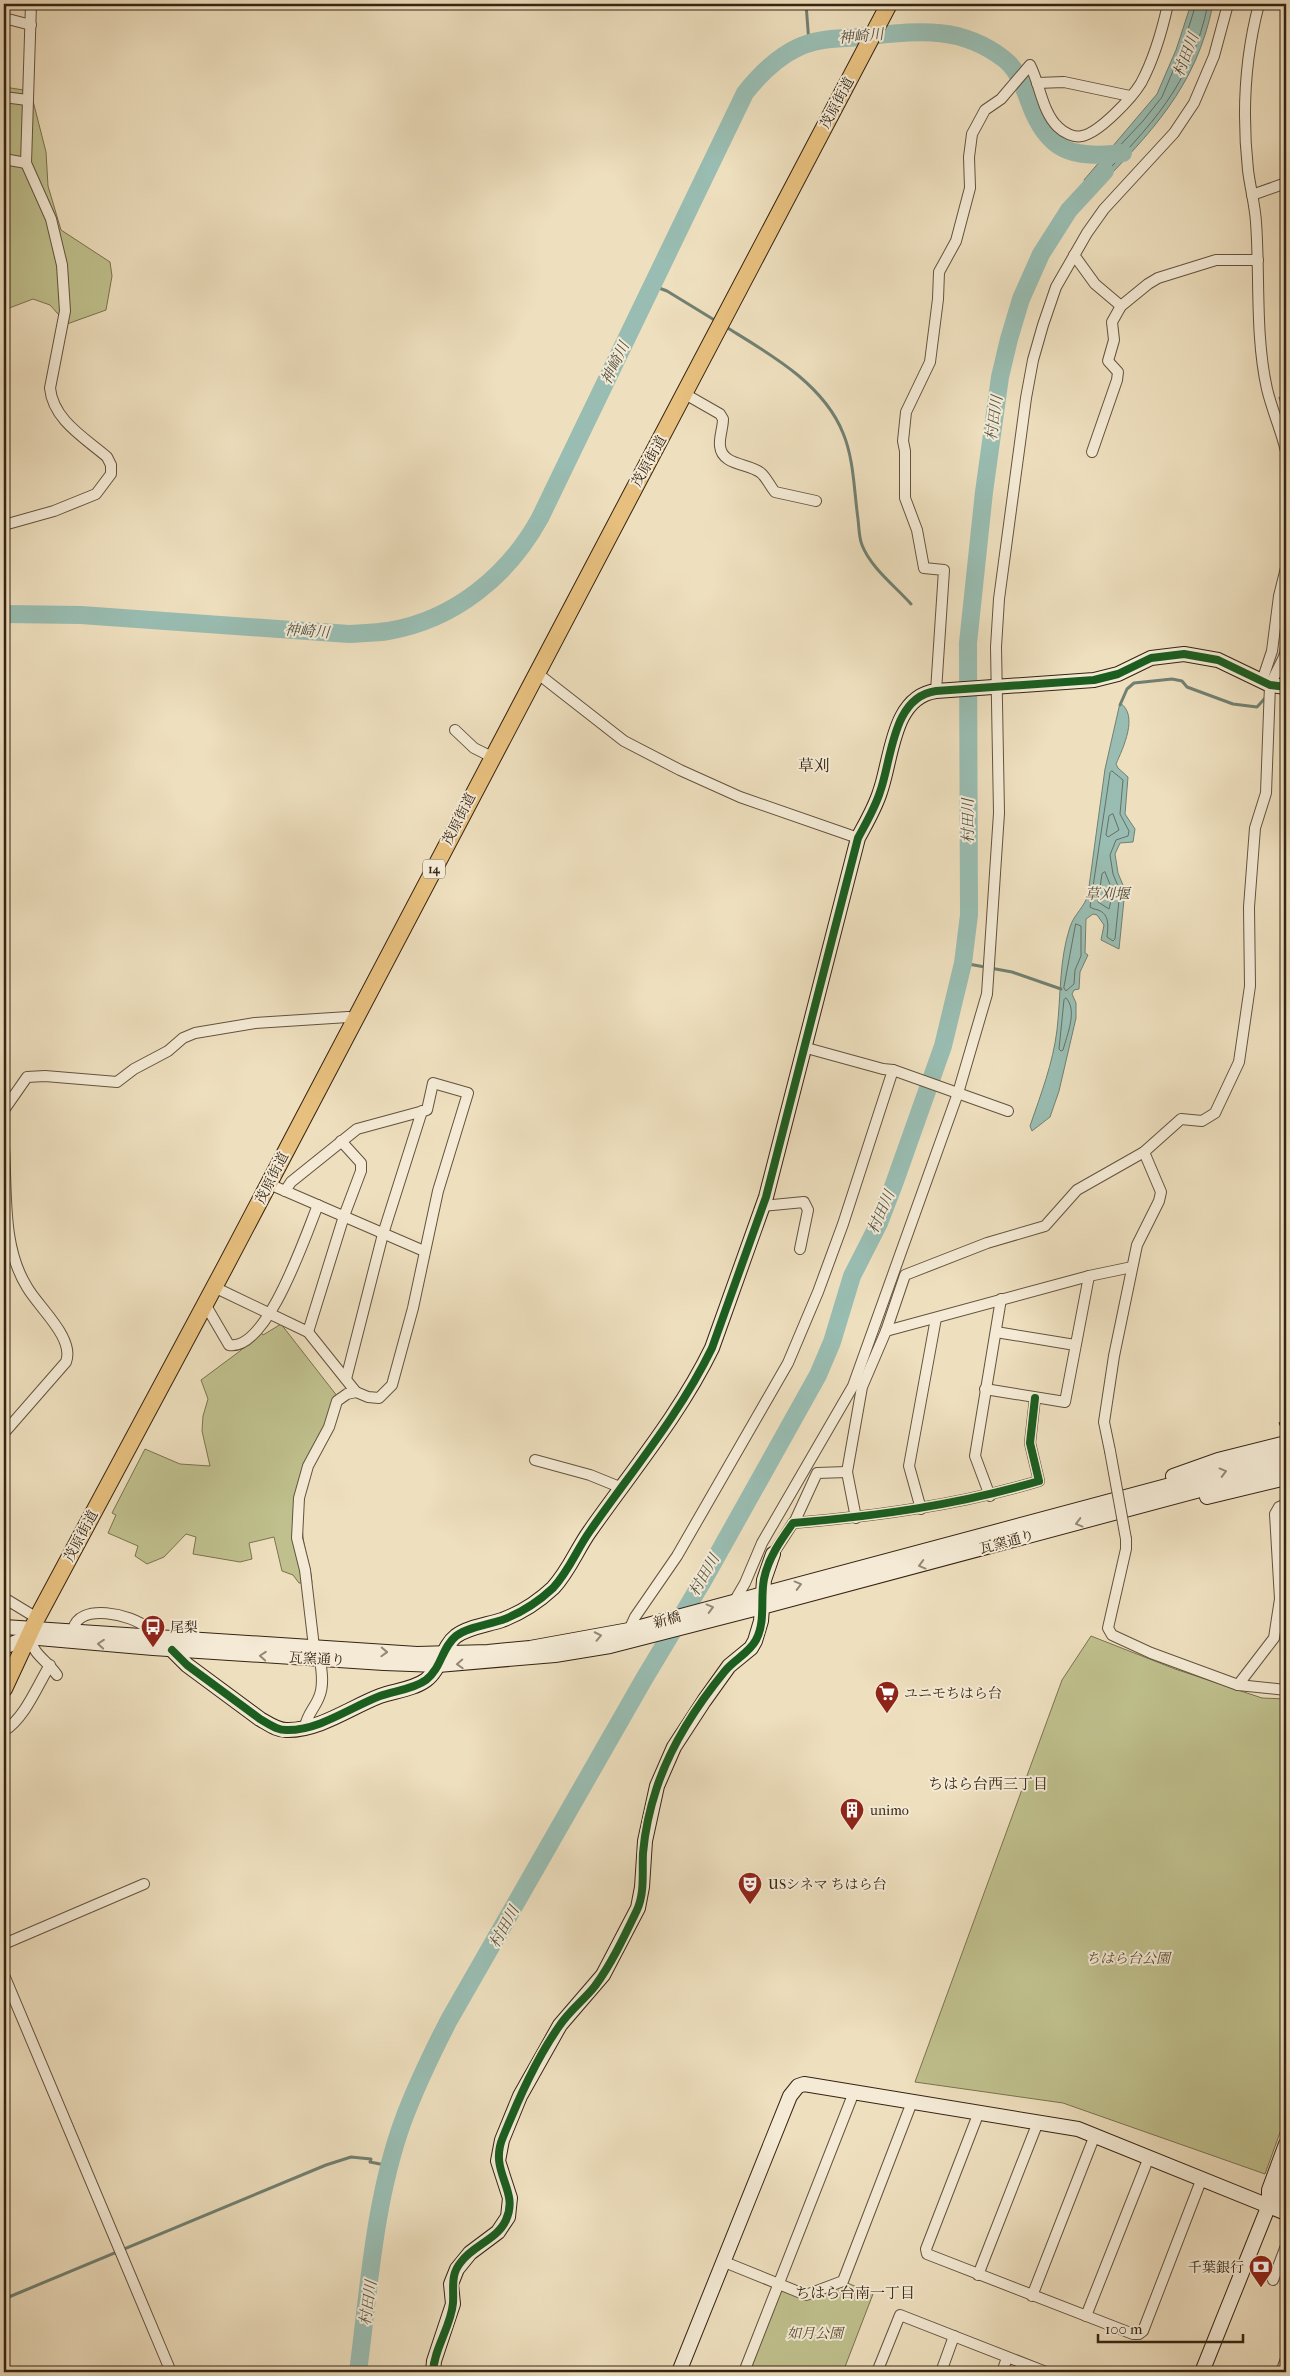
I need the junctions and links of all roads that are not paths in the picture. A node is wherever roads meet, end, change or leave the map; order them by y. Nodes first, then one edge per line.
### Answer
1 (31, 4) edge
2 (889, 4) edge
3 (1168, 4) edge
4 (1228, 4) edge
5 (1259, 4) edge
6 (4, 18) edge
7 (31, 25) junction
8 (1037, 83) junction
9 (1130, 96) junction
10 (4, 97) edge
11 (27, 100) junction
12 (4, 159) edge
13 (26, 163) junction
14 (1286, 183) edge
15 (1252, 195) junction
16 (1074, 255) junction
17 (1258, 260) junction
18 (1122, 306) junction
19 (685, 394) junction
20 (1286, 451) edge
21 (1092, 452) dead end
22 (816, 501) dead end
23 (4, 525) edge
24 (1286, 568) edge
25 (1286, 653) edge
26 (537, 673) junction
27 (1266, 683) junction
28 (998, 686) junction
29 (1286, 687) edge
30 (936, 692) junction
31 (455, 730) dead end
32 (492, 757) junction
33 (858, 838) junction
34 (353, 1020) junction
35 (803, 1046) junction
36 (893, 1070) junction
37 (958, 1093) junction
38 (4, 1110) edge
39 (422, 1111) junction
40 (1008, 1111) dead end
41 (341, 1141) junction
42 (4, 1148) edge
43 (1144, 1152) junction
44 (269, 1184) junction
45 (285, 1191) junction
46 (318, 1205) junction
47 (762, 1206) junction
48 (344, 1216) junction
49 (383, 1234) junction
50 (800, 1249) dead end
51 (424, 1251) junction
52 (1132, 1267) junction
53 (1089, 1276) junction
54 (214, 1287) junction
55 (1001, 1299) junction
56 (205, 1304) junction
57 (271, 1314) junction
58 (936, 1318) junction
59 (886, 1331) junction
60 (308, 1332) junction
61 (996, 1332) junction
62 (1075, 1345) junction
63 (346, 1379) junction
64 (985, 1389) junction
65 (356, 1392) junction
66 (1035, 1398) junction
67 (4, 1433) edge
68 (1286, 1443) edge
69 (1286, 1454) edge
70 (535, 1460) dead end
71 (1286, 1467) edge
72 (847, 1472) junction
73 (1286, 1478) edge
74 (622, 1488) junction
75 (990, 1496) junction
76 (1125, 1504) junction
77 (1286, 1504) edge
78 (921, 1510) junction
79 (856, 1518) junction
80 (794, 1523) junction
81 (773, 1554) joint
82 (4, 1598) edge
83 (762, 1601) junction
84 (731, 1608) junction
85 (4, 1627) edge
86 (33, 1628) junction
87 (73, 1630) junction
88 (629, 1635) junction
89 (4, 1636) edge
90 (146, 1637) junction
91 (4, 1647) edge
92 (172, 1650) junction
93 (317, 1654) junction
94 (441, 1659) junction
95 (50, 1666) junction
96 (57, 1676) dead end
97 (1238, 1685) junction
98 (4, 1689) edge
99 (1286, 1690) edge
100 (305, 1727) junction
101 (4, 1731) edge
102 (144, 1884) dead end
103 (4, 1944) edge
104 (4, 1975) edge
105 (854, 2092) junction
106 (912, 2102) junction
107 (979, 2112) junction
108 (1038, 2122) junction
109 (1095, 2135) junction
110 (1286, 2144) edge
111 (1149, 2157) junction
112 (1286, 2174) edge
113 (1202, 2178) junction
114 (1269, 2205) junction
115 (1286, 2213) edge
116 (1286, 2246) edge
117 (1284, 2260) edge
118 (722, 2261) junction
119 (978, 2275) junction
120 (1273, 2280) dead end
121 (778, 2284) junction
122 (1032, 2296) junction
123 (1086, 2316) junction
124 (954, 2336) junction
125 (1007, 2358) junction
126 (1286, 2359) edge
127 (171, 2372) edge
128 (433, 2372) edge
129 (679, 2372) edge
130 (744, 2372) edge
131 (877, 2372) edge
132 (941, 2372) edge
133 (1002, 2372) edge
134 (1046, 2372) edge
135 (1202, 2372) edge
136 (1281, 2372) edge

1 - 7 street
2 - 19 main road, 茂原街道 / 14
3 - 9 street
4 - 16 street
5 - 15 street
6 - 7 street
7 - 11 street
8 - 9 street
8 - 9 street
8 - 30 street
10 - 11 street
11 - 13 street
12 - 13 street
13 - 23 street
14 - 15 street
15 - 17 street
16 - 18 street
16 - 28 street
17 - 18 street
17 - 20 street
18 - 21 street
19 - 22 street
19 - 26 main road, 茂原街道 / 14
24 - 27 street
25 - 27 street
26 - 32 main road, 茂原街道 / 14
26 - 33 street
27 - 28 street
27 - 29 street
27 - 43 street
28 - 30 street
28 - 37 street
30 - 33 street
31 - 32 street
32 - 34 main road, 茂原街道 / 14
33 - 35 street
34 - 38 street
34 - 44 main road, 茂原街道 / 14
35 - 36 street
35 - 47 street
36 - 37 street
36 - 88 street
37 - 40 street
37 - 84 street
39 - 41 street
39 - 49 street
39 - 51 street
41 - 45 street
41 - 48 street
42 - 67 street
43 - 52 street
43 - 59 street
44 - 45 street
44 - 54 main road, 茂原街道 / 14
45 - 46 street
46 - 48 street
46 - 57 street
47 - 50 street
47 - 74 street
48 - 49 street
48 - 60 street
49 - 51 street
49 - 63 street
51 - 65 street
52 - 53 street
52 - 97 street, bridge
53 - 55 street
53 - 62 street
54 - 56 main road, 茂原街道 / 14
54 - 57 street
55 - 58 street
55 - 61 street
56 - 57 street
56 - 86 main road, 茂原街道 / 14
57 - 60 street
58 - 59 street
58 - 78 street
59 - 72 street
60 - 63 street
61 - 62 street
61 - 64 street
62 - 66 street
63 - 65 street
64 - 66 street
64 - 75 street
65 - 93 street
66 - 75 street
68 - 76 street
76 -> 69 street, 瓦窯通り
70 - 74 street
71 - 76 street, 瓦窯通り
72 - 79 street
72 - 80 street
73 - 76 street
74 - 94 street
75 - 78 street
76 - 83 street, 瓦窯通り
77 - 97 street
78 - 79 street
79 - 80 street
80 - 81 street
81 - 83 street
82 - 86 street
83 - 84 street, 瓦窯通り
83 - 128 street
84 - 88 street, 新橋
85 - 86 street, 瓦窯通り
86 - 87 street, 瓦窯通り
86 - 89 street, 瓦窯通り
86 - 91 street
92 -> 86 street, 瓦窯通り
86 - 95 street
86 - 98 main road, 茂原街道 / 14
87 - 90 street, 瓦窯通り
87 - 90 street
88 - 94 street, 瓦窯通り
90 - 93 street, 瓦窯通り
93 -> 92 street, 瓦窯通り
92 - 100 street
93 - 94 street, 瓦窯通り
93 - 100 street
94 - 100 street
95 - 96 street
95 - 101 street
97 - 99 street
102 - 103 street
104 - 127 street
105 - 106 street
105 - 118 street
105 - 121 street
106 - 107 street
106 - 121 street
107 - 108 street
107 - 119 street
108 - 109 street
108 - 119 street
109 - 111 street
109 - 122 street
110 - 114 street
111 - 113 street
111 - 123 street
112 - 114 street
113 - 114 street
113 - 123 street
114 - 115 street
114 - 135 street
116 - 117 street
117 - 120 street
118 - 121 street
118 - 129 street
119 - 122 street
121 - 130 street
122 - 123 street
124 - 125 street
124 - 131 street
124 - 132 street
125 - 133 street
125 - 134 street
126 - 136 street

